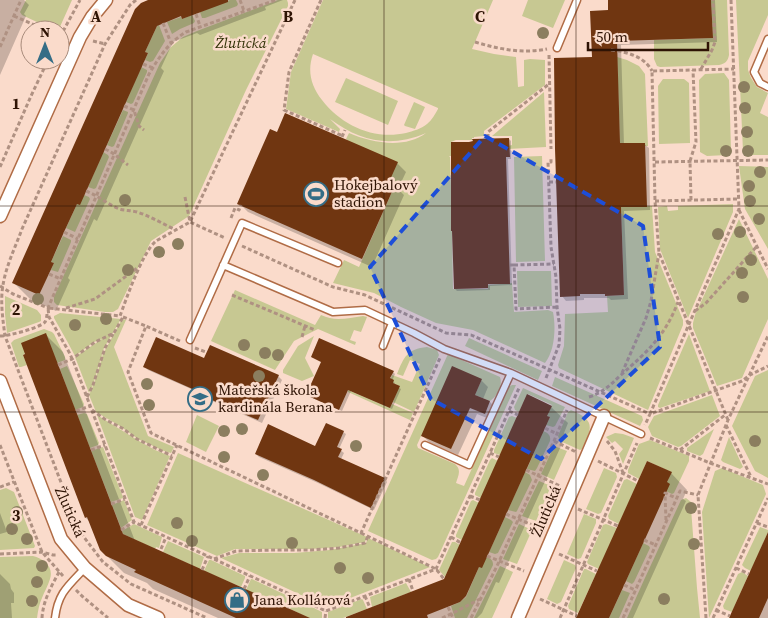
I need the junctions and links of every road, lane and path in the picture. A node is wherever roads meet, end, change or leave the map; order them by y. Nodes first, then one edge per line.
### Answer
1 (21, 0) edge
2 (80, 0) edge
3 (106, 0) edge
4 (136, 0) edge
5 (240, 0) edge
6 (276, 0) edge
7 (295, 0) edge
8 (321, 0) edge
9 (577, 0) edge
10 (713, 0) edge
11 (731, 0) edge
12 (244, 11) junction
13 (196, 14) dead end
14 (14, 16) junction
15 (23, 20) edge
16 (69, 20) edge
17 (163, 23) dead end
18 (200, 26) junction
19 (768, 39) edge
20 (474, 42) dead end
21 (171, 43) junction
22 (0, 47) edge
23 (557, 48) dead end
24 (612, 50) dead end
25 (143, 64) dead end
26 (153, 68) junction
27 (734, 69) junction
28 (43, 70) edge
29 (694, 70) junction
30 (701, 70) junction
31 (652, 71) junction
32 (549, 83) junction
33 (768, 87) edge
34 (124, 106) dead end
35 (134, 110) junction
36 (144, 130) dead end
37 (345, 130) dead end
38 (488, 138) dead end
39 (105, 149) dead end
40 (551, 149) dead end
41 (115, 154) junction
42 (551, 157) dead end
43 (737, 160) junction
44 (768, 160) edge
45 (690, 161) junction
46 (655, 162) junction
47 (128, 165) dead end
48 (0, 167) edge
49 (549, 182) junction
50 (556, 182) dead end
51 (86, 191) dead end
52 (97, 196) junction
53 (185, 198) dead end
54 (738, 199) junction
55 (691, 200) junction
56 (655, 201) junction
57 (739, 209) junction
58 (0, 216) edge
59 (190, 222) junction
60 (176, 230) junction
61 (64, 232) dead end
62 (78, 239) junction
63 (233, 242) junction
64 (757, 246) junction
65 (659, 253) junction
66 (338, 263) dead end
67 (554, 264) junction
68 (141, 265) junction
69 (223, 265) junction
70 (768, 269) edge
71 (49, 274) dead end
72 (61, 279) junction
73 (1, 286) edge
74 (232, 295) dead end
75 (679, 300) junction
76 (48, 308) junction
77 (557, 308) junction
78 (63, 309) junction
79 (695, 311) junction
80 (121, 316) junction
81 (392, 323) junction
82 (688, 325) junction
83 (146, 326) junction
84 (305, 326) junction
85 (315, 330) dead end
86 (114, 333) junction
87 (446, 333) junction
88 (0, 336) edge
89 (5, 336) junction
90 (768, 336) edge
91 (302, 337) dead end
92 (190, 340) dead end
93 (383, 346) dead end
94 (444, 349) junction
95 (206, 352) dead end
96 (72, 359) junction
97 (58, 365) dead end
98 (768, 366) edge
99 (550, 370) junction
100 (511, 373) junction
101 (750, 375) junction
102 (621, 376) junction
103 (523, 378) junction
104 (0, 381) edge
105 (542, 387) junction
106 (716, 390) junction
107 (602, 393) junction
108 (87, 398) junction
109 (576, 403) junction
110 (569, 407) dead end
111 (91, 408) junction
112 (76, 411) dead end
113 (509, 411) junction
114 (650, 414) junction
115 (518, 415) dead end
116 (725, 415) junction
117 (604, 416) junction
118 (727, 422) junction
119 (544, 428) dead end
120 (597, 431) junction
121 (557, 434) junction
122 (641, 434) junction
123 (554, 441) junction
124 (104, 444) junction
125 (177, 445) junction
126 (424, 445) dead end
127 (91, 450) dead end
128 (680, 450) junction
129 (490, 453) junction
130 (172, 456) junction
131 (587, 456) junction
132 (499, 457) dead end
133 (710, 463) junction
134 (526, 470) dead end
135 (623, 473) junction
136 (537, 476) junction
137 (751, 477) junction
138 (638, 481) dead end
139 (14, 482) dead end
140 (768, 484) edge
141 (0, 487) edge
142 (572, 492) junction
143 (698, 495) junction
144 (470, 496) junction
145 (125, 498) junction
146 (676, 498) junction
147 (768, 498) edge
148 (480, 500) dead end
149 (112, 504) dead end
150 (566, 504) junction
151 (506, 514) dead end
152 (518, 519) junction
153 (603, 520) junction
154 (134, 522) junction
155 (666, 522) junction
156 (757, 523) junction
157 (141, 525) junction
158 (618, 526) dead end
159 (768, 527) edge
160 (121, 530) dead end
161 (361, 533) junction
162 (554, 534) junction
163 (368, 536) junction
164 (166, 537) junction
165 (451, 538) junction
166 (85, 539) junction
167 (644, 540) dead end
168 (461, 542) dead end
169 (656, 545) junction
170 (69, 549) junction
171 (161, 549) dead end
172 (548, 549) junction
173 (0, 554) edge
174 (208, 556) junction
175 (487, 556) dead end
176 (213, 559) junction
177 (499, 561) junction
178 (583, 565) junction
179 (85, 568) junction
180 (736, 568) junction
181 (436, 569) junction
182 (202, 570) dead end
183 (598, 571) dead end
184 (749, 574) dead end
185 (250, 576) junction
186 (536, 576) junction
187 (409, 579) junction
188 (444, 579) dead end
189 (624, 585) dead end
190 (244, 589) dead end
191 (635, 590) junction
192 (414, 591) dead end
193 (528, 594) junction
194 (293, 596) junction
195 (365, 596) junction
196 (481, 598) junction
197 (448, 607) dead end
198 (287, 608) dead end
199 (370, 608) dead end
200 (563, 610) junction
201 (716, 610) junction
202 (326, 611) junction
203 (452, 616) edge
204 (577, 616) dead end
205 (730, 616) dead end
206 (55, 618) edge
207 (158, 618) edge
208 (207, 618) edge
209 (325, 618) edge
210 (442, 618) edge
211 (471, 618) edge
212 (518, 618) edge
213 (560, 618) edge
214 (623, 618) edge
215 (706, 618) edge
216 (713, 618) edge

1 - 14 path
2 - 16 path
3 - 58 street
4 - 73 path
5 - 12 path
6 - 12 path
7 - 59 path
8 - 37 path
9 - 23 lane
10 - 30 path
11 - 27 path
12 - 18 path
13 - 18 path
14 - 15 path
14 - 22 path
17 - 21 path
18 - 21 path
19 - 33 lane
20 - 32 path
21 - 26 path
24 - 31 path
25 - 26 path
26 - 35 path
27 - 30 path
27 - 43 path
28 - 48 path
29 - 30 path
29 - 31 path
29 - 45 path
31 - 46 path
32 - 38 path
32 - 40 path
34 - 35 path
35 - 36 path
35 - 41 path
39 - 41 path
41 - 47 path
41 - 52 path
42 - 49 path
43 - 44 path
43 - 45 path
43 - 54 path
45 - 46 path
45 - 55 path
46 - 56 path
49 - 50 path
49 - 67 path
51 - 52 path
52 - 60 path
52 - 62 path
53 - 59 path
54 - 55 path
54 - 57 path
55 - 56 path
56 - 65 path
57 - 64 path
57 - 79 path
59 - 60 path
59 - 63 path
60 - 68 path
61 - 62 path
62 - 72 path
63 - 66 lane
63 - 69 lane
63 - 87 path
64 - 70 path
64 - 79 path
65 - 75 path
65 - 102 path
67 - 77 path
67 - 77 path
68 - 78 path
68 - 80 path
69 - 81 lane
69 - 92 lane
71 - 72 path
72 - 76 path
73 - 76 path
73 - 89 path
74 - 84 path
75 - 82 path
75 - 102 path
76 - 78 path
76 - 89 path
76 - 96 path
77 - 99 path
78 - 80 path
79 - 82 path
80 - 83 path
80 - 86 path
81 - 93 lane
81 - 94 lane
82 - 106 path
82 - 114 path
83 - 95 path
83 - 125 path
84 - 85 path
84 - 91 path
86 - 96 path
86 - 108 path
87 - 94 path
87 - 99 path
88 - 89 path
89 - 166 path
90 - 101 path
94 - 100 lane
94 - 161 path
96 - 97 path
96 - 108 path
98 - 101 path
99 - 105 path
99 - 107 path
100 - 103 lane
100 - 126 lane
101 - 106 path
101 - 118 path
102 - 107 path
103 - 105 lane
103 - 113 path
104 - 170 street, Žlutická
105 - 109 lane
106 - 114 path
106 - 116 path
107 - 109 path
107 - 114 path
108 - 111 path
109 - 117 lane
110 - 121 path
111 - 112 path
111 - 124 path
111 - 130 path
113 - 115 path
113 - 129 path
114 - 122 path
116 - 118 path
116 - 128 path
117 - 120 street, Žlutická
117 - 122 lane
118 - 133 path
118 - 137 path
119 - 121 path
120 - 131 street, Žlutická
120 - 135 path
121 - 123 path
122 - 128 path
122 - 135 path
123 - 131 path
123 - 136 path
124 - 127 path
124 - 145 path
125 - 130 path
125 - 161 path
128 - 133 path
129 - 132 path
129 - 144 path
130 - 157 path
131 - 135 path
131 - 142 street, Žlutická
133 - 137 path
133 - 143 path
134 - 136 path
135 - 138 path
135 - 153 path
136 - 142 path
136 - 152 path
137 - 140 path
139 - 141 path
142 - 150 street, Žlutická
143 - 146 path
143 - 215 path
144 - 148 path
144 - 165 path
145 - 149 path
145 - 154 path
146 - 155 path
146 - 155 path
147 - 156 path
150 - 153 path
150 - 162 street, Žlutická
151 - 152 path
152 - 162 path
152 - 177 path
153 - 158 path
153 - 178 path
154 - 157 path
154 - 160 path
155 - 169 path
156 - 159 path
156 - 180 path
157 - 164 path
161 - 163 path
162 - 172 street, Žlutická
163 - 176 path
163 - 181 path
164 - 171 path
164 - 174 path
165 - 168 path
165 - 181 path
166 - 170 path
166 - 208 path
167 - 169 path
169 - 191 path
170 - 173 path
170 - 179 street, Žlutická
172 - 178 path
172 - 186 street, Žlutická
174 - 176 path
174 - 182 path
175 - 177 path
176 - 185 path
177 - 186 path
177 - 196 path
178 - 183 path
178 - 200 path
179 - 206 lane
179 - 207 street, Žlutická
180 - 184 path
180 - 201 path
181 - 187 path
181 - 188 path
185 - 190 path
185 - 194 path
186 - 193 street, Žlutická
187 - 192 path
187 - 195 path
189 - 191 path
191 - 214 path
193 - 200 path
193 - 212 street, Žlutická
194 - 198 path
194 - 202 path
195 - 199 path
195 - 202 path
196 - 203 path
196 - 211 path
197 - 203 path
200 - 204 path
200 - 213 path
201 - 205 path
201 - 216 path
202 - 209 path
203 - 210 path

